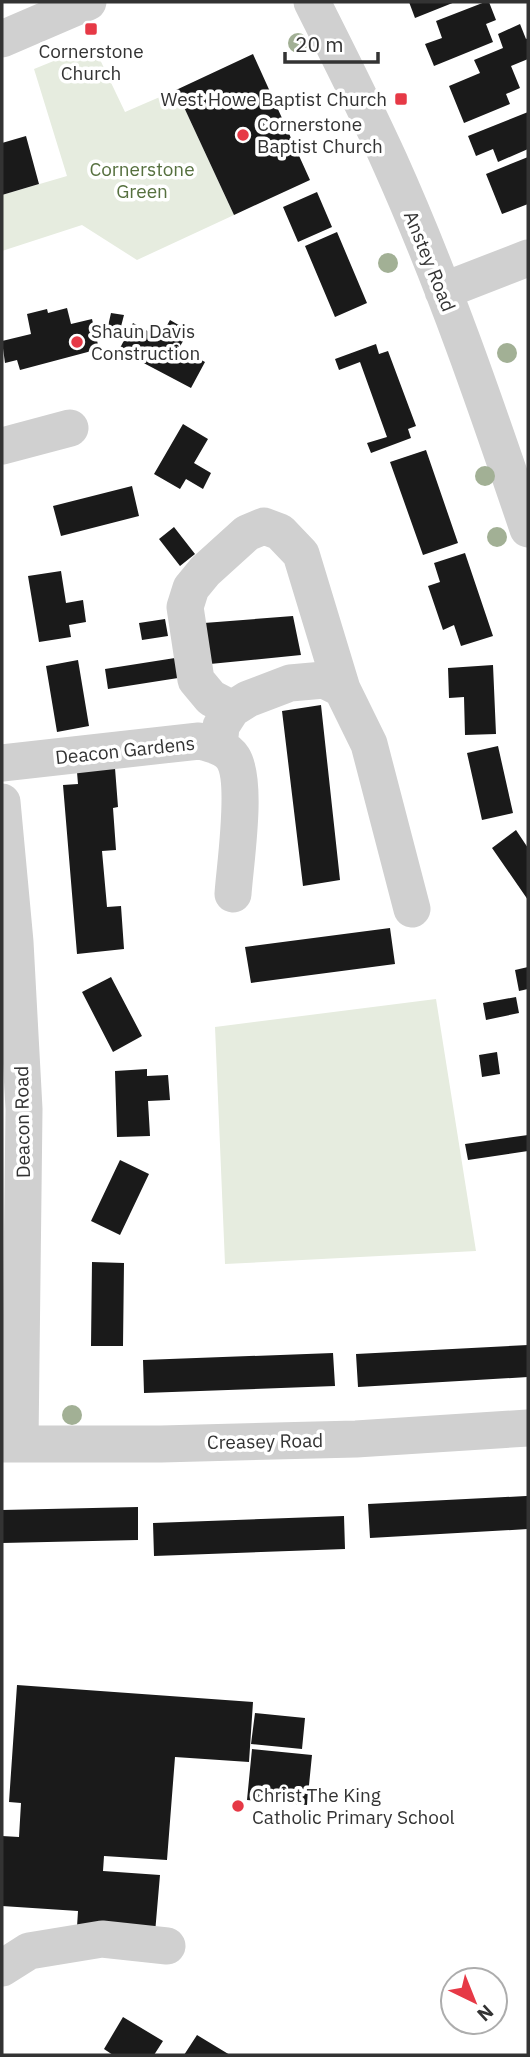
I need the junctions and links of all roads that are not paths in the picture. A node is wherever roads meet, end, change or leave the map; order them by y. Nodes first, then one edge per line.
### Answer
1 (88, 2) edge
2 (312, 2) edge
3 (2, 39) edge
4 (528, 258) edge
5 (443, 291) junction
6 (70, 428) dead end
7 (2, 446) edge
8 (528, 529) edge
9 (342, 689) junction
10 (232, 709) junction
11 (219, 747) junction
12 (2, 763) edge
13 (2, 802) edge
14 (233, 894) dead end
15 (412, 909) dead end
16 (528, 1428) edge
17 (11, 1443) edge
18 (167, 1947) dead end
19 (2, 1968) edge

1 - 3 street
2 - 5 street, Anstey Road
4 - 5 street
5 - 8 street, Anstey Road
6 - 7 street
9 - 10 street
9 - 10 street
9 - 15 street
10 - 11 street
11 - 12 street, Deacon Gardens
11 - 14 street, Deacon Gardens
13 - 17 street, Deacon Road
16 - 17 street, Creasey Road
18 - 19 street

